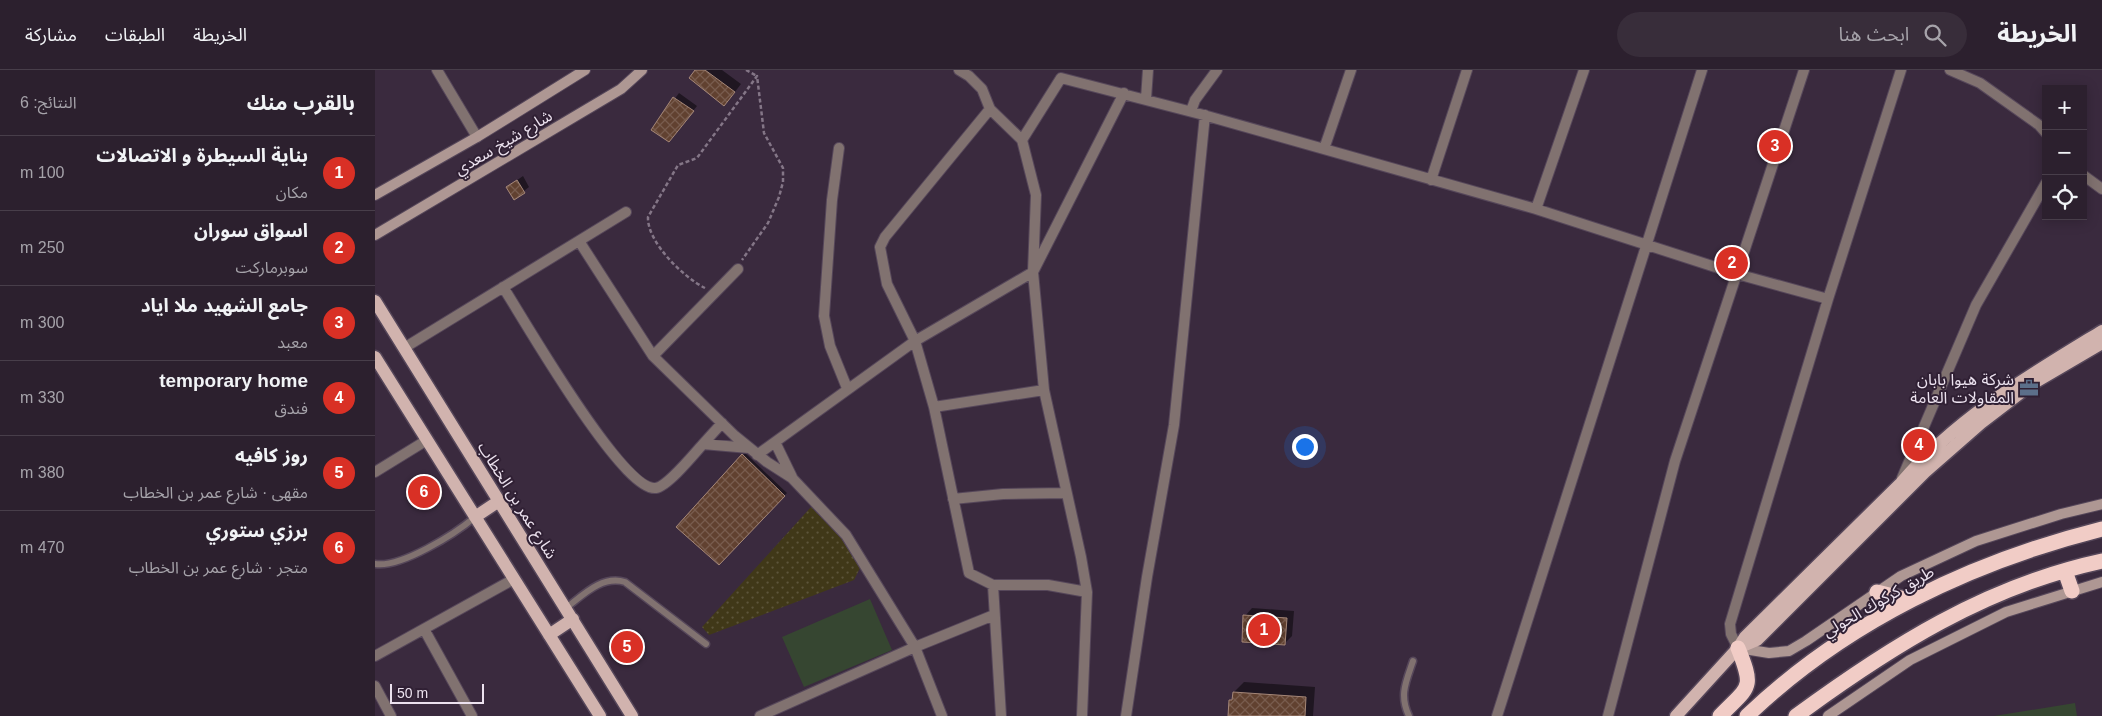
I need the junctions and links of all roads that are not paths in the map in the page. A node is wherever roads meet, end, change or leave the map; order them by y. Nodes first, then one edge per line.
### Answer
1 (437, 70) edge
2 (585, 70) edge
3 (642, 70) edge
4 (959, 70) edge
5 (1149, 70) edge
6 (1217, 70) edge
7 (1351, 70) edge
8 (1467, 70) edge
9 (1584, 70) edge
10 (1702, 70) edge
11 (1804, 70) edge
12 (1901, 70) edge
13 (1950, 70) edge
14 (1124, 93) junction
15 (1146, 99) junction
16 (990, 110) junction
17 (1191, 111) junction
18 (1205, 115) junction
19 (2043, 130) edge
20 (477, 137) junction
21 (1022, 140) junction
22 (839, 148) dead end
23 (1324, 149) junction
24 (2087, 178) edge
25 (1431, 180) junction
26 (2102, 189) edge
27 (2042, 190) edge
28 (375, 195) edge
29 (1536, 209) junction
30 (626, 212) dead end
31 (375, 235) edge
32 (579, 241) junction
33 (1648, 245) junction
34 (738, 267) road end
35 (1033, 272) junction
36 (1737, 274) junction
37 (503, 287) junction
38 (1829, 299) junction
39 (375, 301) edge
40 (2102, 331) edge
41 (915, 341) junction
42 (2102, 343) edge
43 (404, 348) junction
44 (653, 356) junction
45 (375, 357) edge
46 (847, 388) junction
47 (1044, 390) junction
48 (934, 407) junction
49 (721, 423) junction
50 (427, 440) junction
51 (775, 442) junction
52 (703, 444) junction
53 (753, 452) junction
54 (375, 472) edge
55 (792, 478) junction
56 (1901, 483) junction
57 (1066, 493) junction
58 (953, 499) junction
59 (499, 501) junction
60 (2102, 504) edge
61 (475, 517) junction
62 (2102, 529) edge
63 (2102, 561) edge
64 (375, 564) edge
65 (2065, 571) junction
66 (514, 579) junction
67 (2102, 582) edge
68 (993, 584) junction
69 (2073, 591) junction
70 (1087, 592) junction
71 (1877, 592) junction
72 (1909, 600) junction
73 (566, 608) junction
74 (994, 615) junction
75 (573, 619) junction
76 (424, 629) junction
77 (549, 635) junction
78 (706, 644) dead end
79 (915, 647) junction
80 (1739, 648) junction
81 (375, 656) edge
82 (1413, 661) dead end
83 (375, 686) edge
84 (391, 716) edge
85 (472, 716) edge
86 (599, 716) edge
87 (632, 716) edge
88 (759, 716) edge
89 (942, 716) edge
90 (1001, 716) edge
91 (1082, 716) edge
92 (1126, 716) edge
93 (1409, 716) edge
94 (1497, 716) edge
95 (1608, 716) edge
96 (1676, 716) edge
97 (1720, 716) edge
98 (1747, 716) edge
99 (1796, 716) edge
100 (1828, 716) edge

1 - 20 street
2 - 20 main road, شارع شيخ سعدي
3 - 31 main road, شارع شيخ سعدي
4 - 16 street
5 - 15 street
6 - 17 street
7 - 23 street
8 - 25 street
9 - 29 street
10 - 33 street
11 - 36 street
12 - 38 street
13 - 19 street
14 - 15 street
14 - 21 street
14 - 35 street
15 - 17 street
16 - 21 street
16 - 41 street
17 - 18 street
18 - 23 street
18 - 92 street
20 - 28 main road, شارع شيخ سعدي
21 - 35 street
22 - 46 street
23 - 25 street
24 - 26 street
25 - 29 street
27 - 56 street
29 - 33 street
30 - 32 street
32 - 37 street
32 - 44 street
33 - 36 street
33 - 94 street
34 - 44 street
35 - 41 street
35 - 47 street
36 - 38 street
36 - 95 street
37 - 43 street
37 - 52 street
38 - 80 street
39 - 43 main road, شارع عمر بن الخطاب
40 - 56 main road
41 - 46 street
41 - 48 street
42 - 80 main road
43 - 59 main road, شارع عمر بن الخطاب
44 - 49 street
45 - 50 main road
46 - 51 street
47 - 48 street
47 - 57 street
48 - 58 street
49 - 52 street
49 - 53 street
50 - 54 street
50 - 61 main road
51 - 53 street
51 - 55 street
52 - 53 street
53 - 55 street
55 - 79 street
56 - 80 main road
57 - 58 street
57 - 70 street
58 - 68 street
59 - 61 main road
59 - 73 main road, شارع عمر بن الخطاب
60 - 71 main road
61 - 64 lane
61 - 66 main road
62 - 72 highway, طريق كركوك الحولي
63 - 65 highway
65 - 69 highway
65 - 99 highway
66 - 76 street
66 - 77 main road
67 - 69 main road
68 - 70 street
68 - 74 street
69 - 100 main road
70 - 91 street
71 - 72 highway
71 - 80 main road
72 - 98 highway, طريق كركوك الحولي
73 - 75 main road, شارع عمر بن الخطاب
73 - 78 lane
74 - 79 street
74 - 90 street
75 - 77 main road
75 - 87 main road, شارع عمر بن الخطاب
76 - 81 street
76 - 85 street
77 - 86 main road
79 - 88 street
79 - 89 street
80 - 96 main road
80 - 97 highway
82 - 93 lane
83 - 84 street

